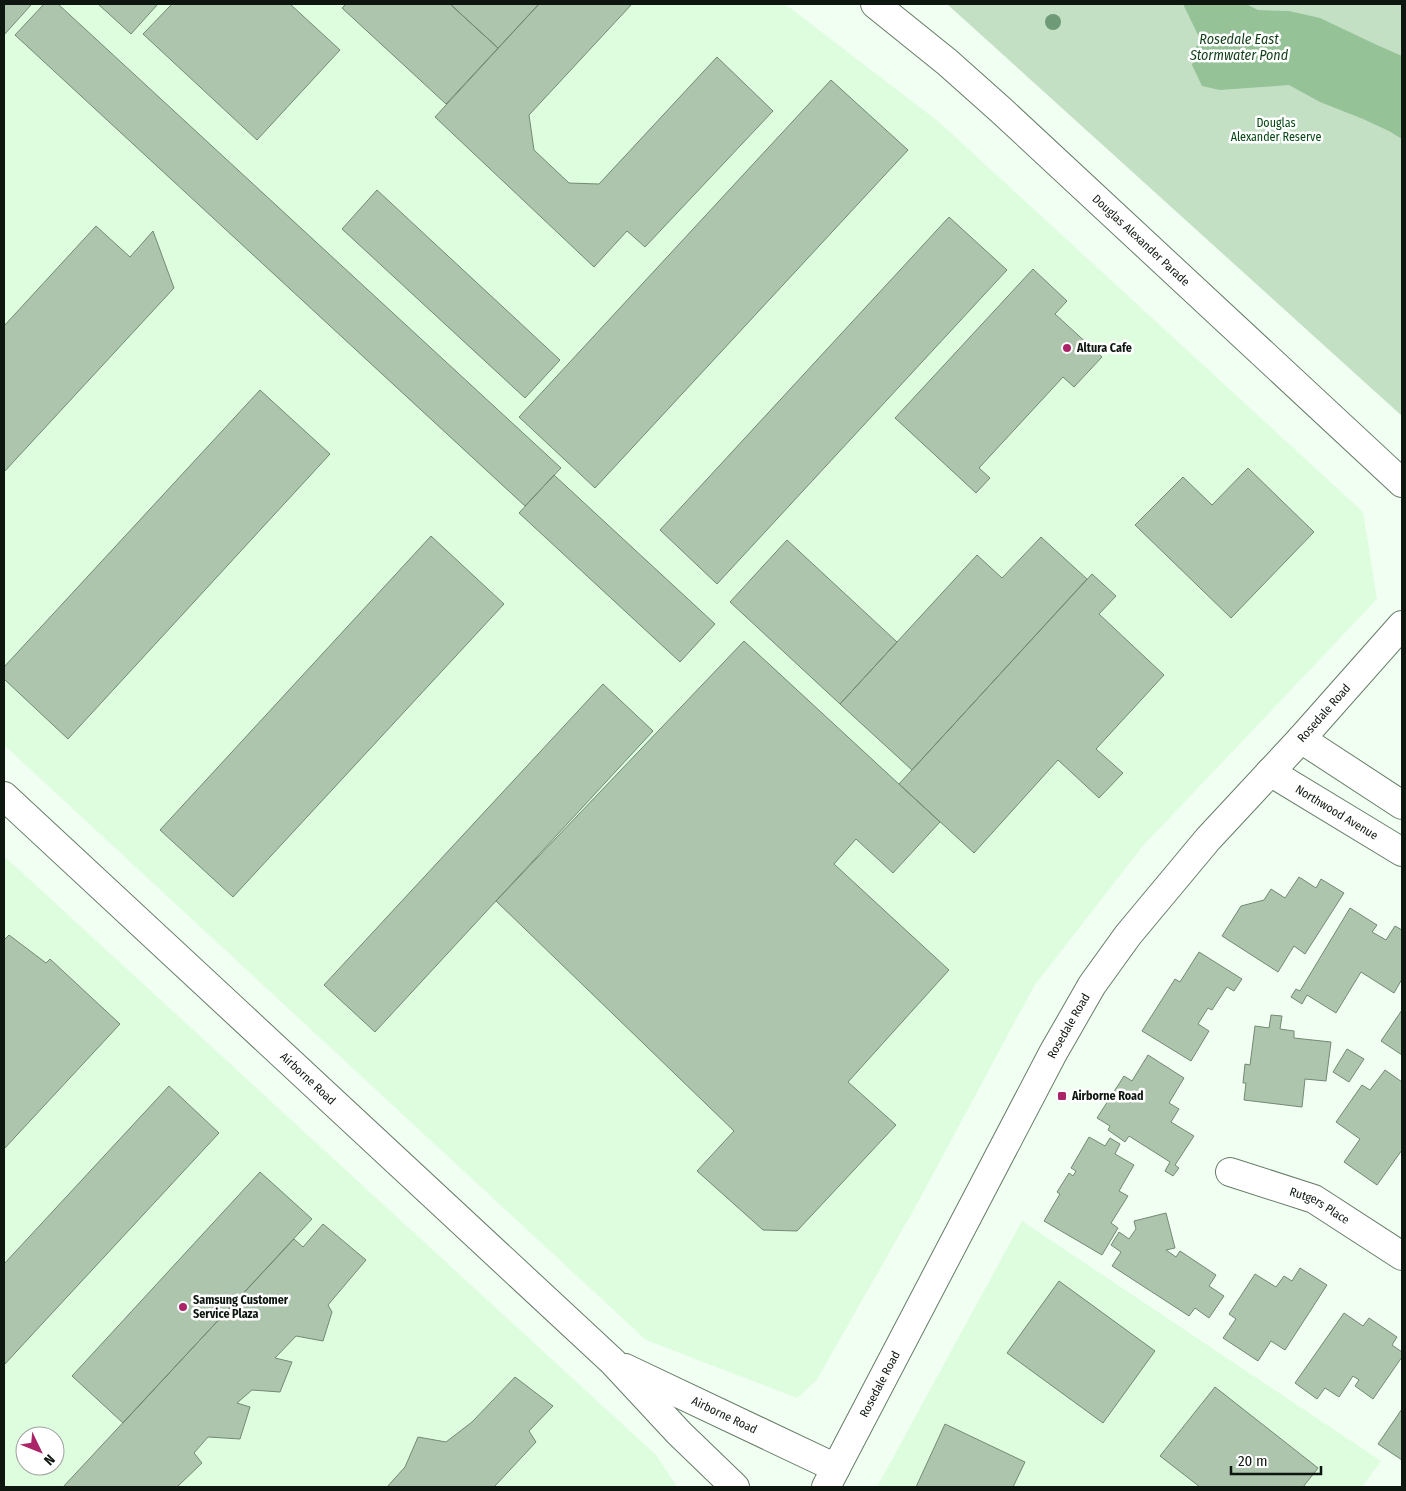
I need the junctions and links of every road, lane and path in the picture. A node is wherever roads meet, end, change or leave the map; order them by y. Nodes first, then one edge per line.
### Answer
1 (875, 4) edge
2 (1402, 483) edge
3 (1402, 625) edge
4 (1301, 739) junction
5 (1270, 772) junction
6 (4, 796) edge
7 (1402, 805) edge
8 (1402, 852) edge
9 (1230, 1172) dead end
10 (1402, 1256) edge
11 (613, 1362) junction
12 (831, 1477) edge
13 (735, 1487) edge

1 - 2 street, Douglas Alexander Parade
3 - 4 street, Rosedale Road
4 - 5 street, Rosedale Road
4 - 7 street
5 - 8 street, Northwood Avenue
5 - 12 street, Rosedale Road
6 - 11 street, Airborne Road
9 - 10 street, Rutgers Place
11 - 12 street, Airborne Road
11 - 13 street, Airborne Road

